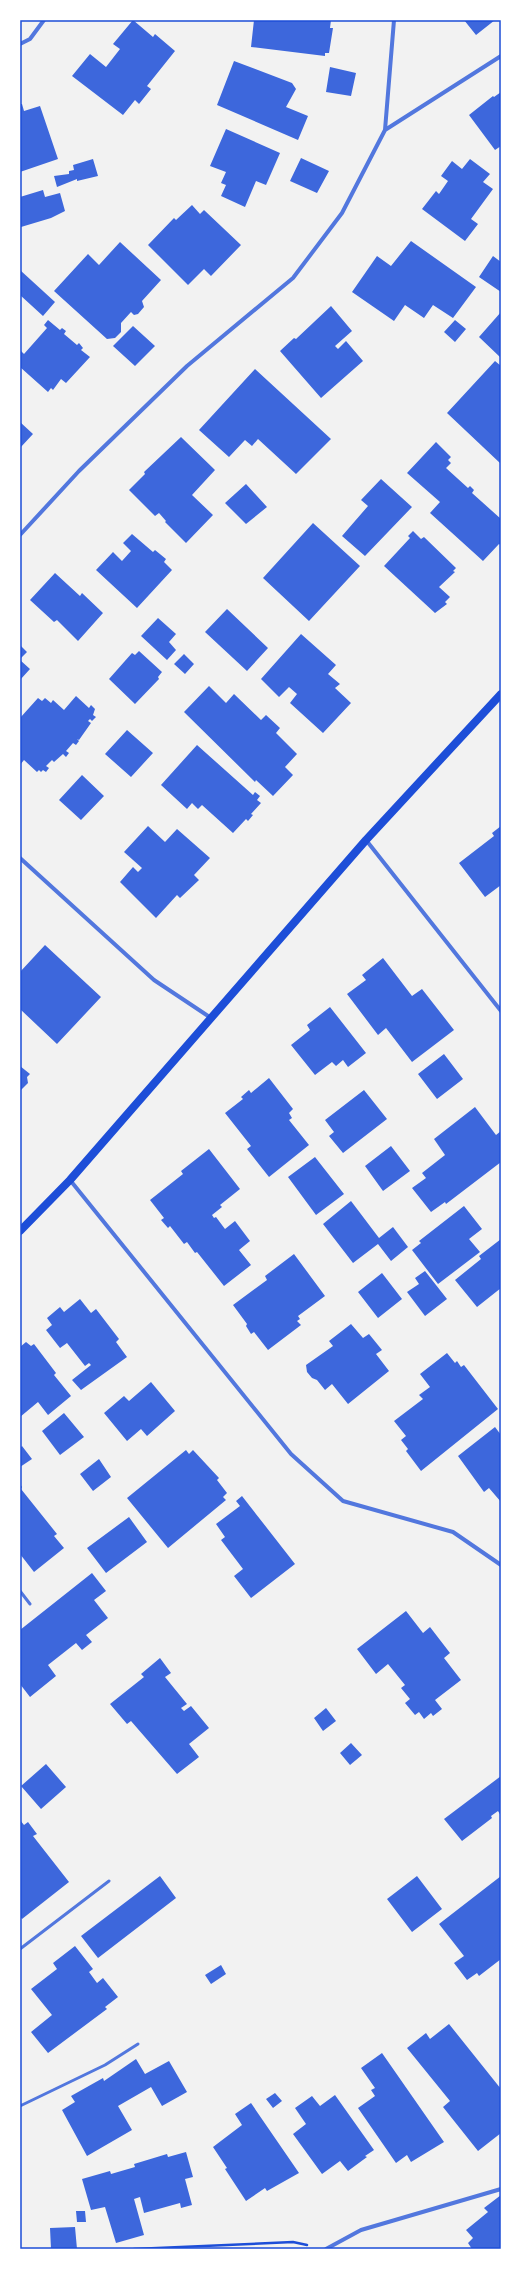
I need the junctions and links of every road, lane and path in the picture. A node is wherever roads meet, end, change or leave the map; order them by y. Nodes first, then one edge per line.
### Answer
1 (44, 20) edge
2 (394, 20) edge
3 (20, 44) edge
4 (501, 56) edge
5 (385, 130) junction
6 (20, 535) edge
7 (501, 694) edge
8 (366, 840) junction
9 (20, 858) edge
10 (501, 1011) edge
11 (211, 1018) junction
12 (70, 1180) junction
13 (20, 1231) edge
14 (501, 1565) edge
15 (20, 1591) edge
16 (30, 1604) dead end
17 (109, 1881) dead end
18 (20, 1949) edge
19 (138, 2044) dead end
20 (20, 2106) edge
21 (501, 2189) edge
22 (134, 2249) edge
23 (326, 2249) edge

1 - 3 street
2 - 5 street
4 - 5 street
5 - 6 street
7 - 8 main road
8 - 10 street
8 - 11 main road
9 - 11 street
11 - 12 main road
12 - 13 main road
12 - 14 street
15 - 16 lane
17 - 18 lane
19 - 20 lane
21 - 23 street
22 - 23 path

